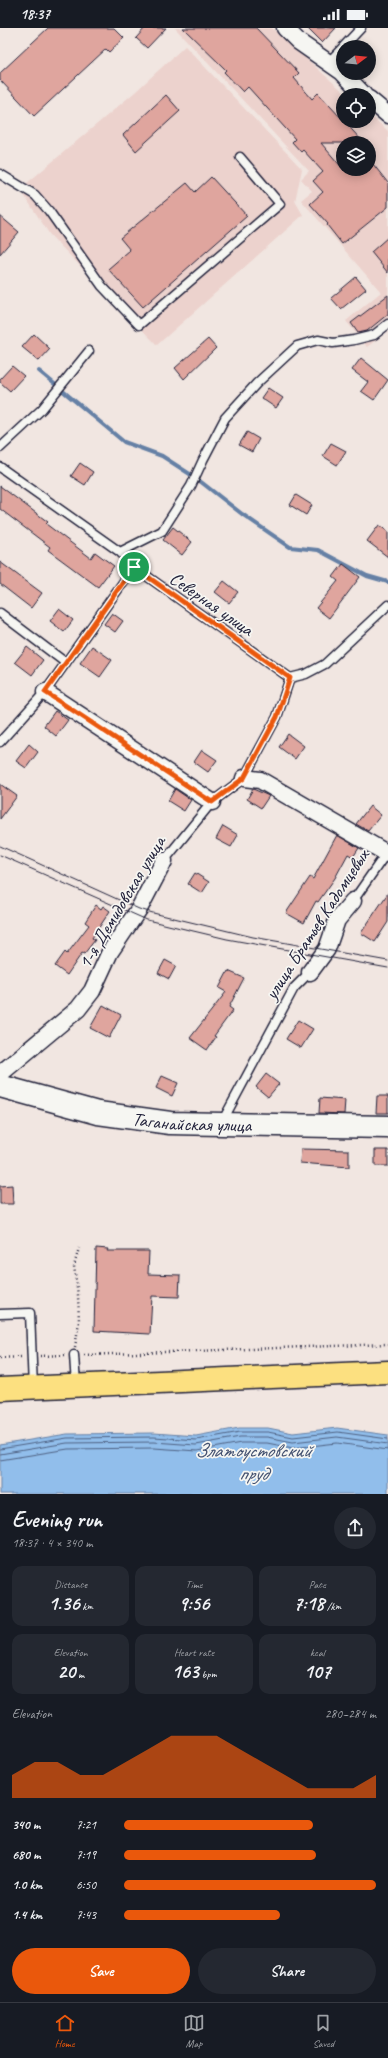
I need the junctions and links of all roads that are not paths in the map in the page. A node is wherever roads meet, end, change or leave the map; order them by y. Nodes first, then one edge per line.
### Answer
1 (285, 28) edge
2 (361, 28) edge
3 (328, 63) junction
4 (357, 88) edge
5 (376, 105) edge
6 (388, 115) edge
7 (240, 157) dead end
8 (0, 174) edge
9 (388, 324) edge
10 (89, 351) dead end
11 (0, 448) edge
12 (0, 467) edge
13 (120, 552) junction
14 (134, 567) junction
15 (388, 605) edge
16 (0, 614) edge
17 (66, 663) junction
18 (290, 678) junction
19 (45, 692) junction
20 (0, 742) edge
21 (244, 778) junction
22 (212, 802) junction
23 (387, 853) edge
24 (164, 860) joint
25 (353, 901) joint
26 (310, 972) joint
27 (0, 1074) edge
28 (0, 1086) edge
29 (221, 1125) junction
30 (388, 1127) edge
31 (0, 1314) edge
32 (74, 1355) road end
33 (388, 1372) edge
34 (76, 1386) junction
35 (33, 1388) junction
36 (0, 1389) edge

1 - 3 street
2 - 3 lane
3 - 4 street
5 - 6 street
7 - 8 lane
9 - 13 lane
10 - 11 lane
12 - 13 lane, Северная улица
13 - 14 lane, Северная улица
14 - 17 lane
14 - 18 lane, Северная улица
15 - 18 lane
16 - 17 lane
17 - 19 lane
18 - 21 lane, 1-я Демидовская улица
19 - 20 lane
19 - 22 street
21 - 22 lane, 1-я Демидовская улица
21 - 23 street
22 - 24 lane, 1-я Демидовская улица
23 - 25 lane, улица Братьев Кадомцевых
24 - 27 street, 1-я Демидовская улица
25 - 26 street, улица Братьев Кадомцевых
26 - 29 lane, улица Братьев Кадомцевых
28 - 29 main road, Таганайская улица
29 - 30 main road, Таганайская улица
31 - 35 lane
32 - 34 lane
33 - 34 main road
34 - 35 main road
35 - 36 main road

